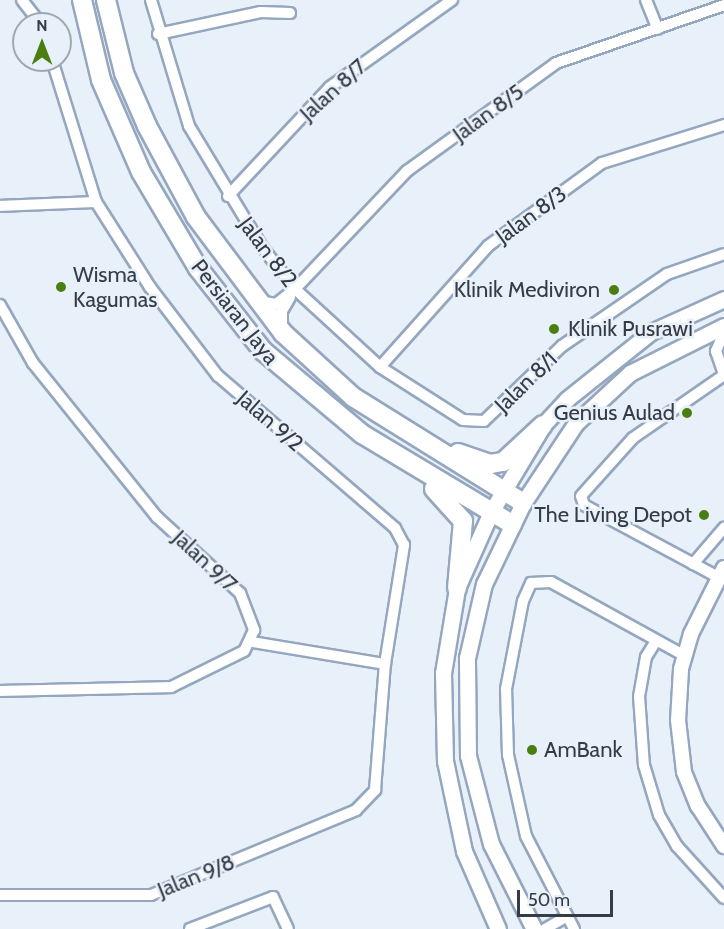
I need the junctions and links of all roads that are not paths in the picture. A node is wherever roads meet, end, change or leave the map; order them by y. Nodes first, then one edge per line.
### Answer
1 (22, 0) edge
2 (106, 0) edge
3 (150, 0) edge
4 (452, 0) edge
5 (646, 0) edge
6 (82, 4) edge
7 (724, 5) edge
8 (32, 12) edge
9 (290, 13) dead end
10 (658, 29) junction
11 (158, 34) junction
12 (56, 72) edge
13 (724, 125) edge
14 (228, 196) junction
15 (96, 202) junction
16 (0, 206) edge
17 (724, 254) edge
18 (296, 289) junction
19 (724, 299) edge
20 (256, 300) junction
21 (0, 304) edge
22 (724, 327) edge
23 (283, 333) junction
24 (724, 333) edge
25 (380, 367) junction
26 (724, 374) edge
27 (484, 421) joint
28 (543, 425) junction
29 (425, 444) junction
30 (408, 464) junction
31 (503, 491) junction
32 (523, 503) junction
33 (491, 512) junction
34 (512, 524) junction
35 (724, 528) edge
36 (693, 564) junction
37 (721, 573) edge
38 (457, 588) junction
39 (656, 641) junction
40 (252, 642) junction
41 (685, 656) junction
42 (385, 664) junction
43 (0, 691) edge
44 (375, 790) joint
45 (724, 846) edge
46 (0, 895) edge
47 (724, 898) edge
48 (564, 918) junction
49 (190, 929) edge
50 (288, 929) edge
51 (498, 929) edge
52 (534, 929) edge
53 (545, 929) edge
54 (573, 929) edge

1 - 8 street
2 - 20 main road, Persiaran Jaya
3 - 11 street, Jalan 8/2
4 - 14 street, Jalan 8/7
5 - 10 street
6 - 30 main road, Persiaran Jaya
7 - 10 street, Jalan 8/5
9 - 11 street
10 - 18 street, Jalan 8/5
11 - 14 street, Jalan 8/2
12 - 15 street, Jalan 9/2
13 - 25 street, Jalan 8/3
14 - 18 street, Jalan 8/2
15 - 16 street
15 - 42 street, Jalan 9/2
17 - 27 street, Jalan 8/1
18 - 20 street, Jalan 8/5
18 - 23 street, Jalan 8/5
18 - 25 street, Jalan 8/2
19 - 28 main road
20 - 23 main road, Persiaran Jaya
21 - 40 street, Jalan 9/7
22 - 32 main road
23 - 29 main road, Persiaran Jaya
24 - 26 street
25 - 27 street, Jalan 8/2
26 - 36 street
28 - 29 main road
28 - 31 main road
29 - 31 main road, Persiaran Jaya
30 - 33 main road, Persiaran Jaya
30 - 38 main road
31 - 32 main road, Persiaran Jaya
31 - 33 main road
32 - 34 main road
33 - 34 main road, Persiaran Jaya
33 - 38 main road
34 - 52 main road
35 - 36 street
36 - 37 street
37 - 41 street
38 - 51 main road
39 - 41 street
39 - 47 street
39 - 48 street
40 - 42 street
40 - 43 street
41 - 45 street
42 - 44 street, Jalan 9/2
44 - 46 street, Jalan 9/8
48 - 53 street
48 - 54 street
49 - 50 street

